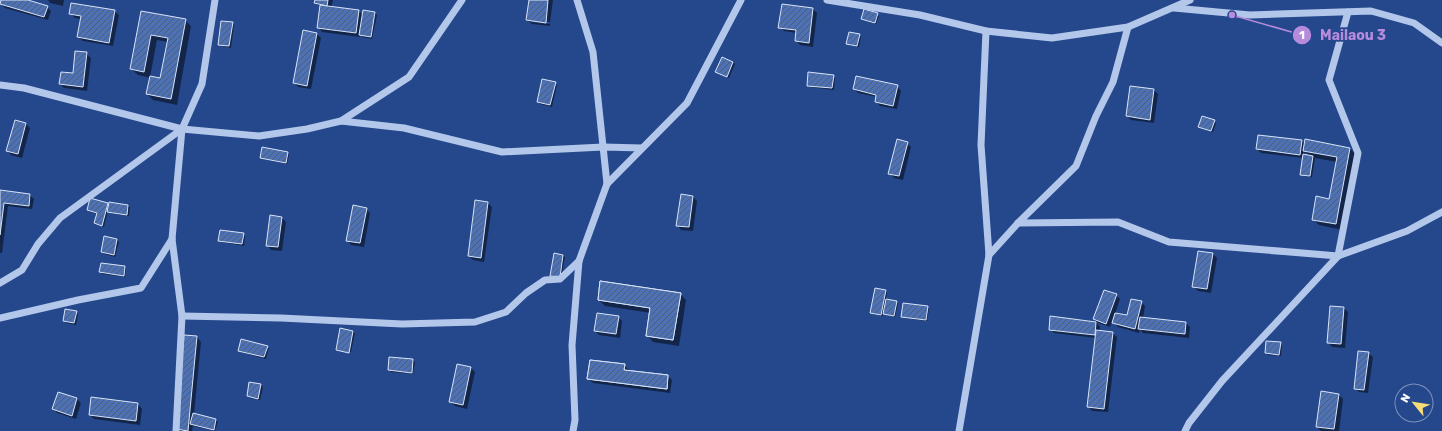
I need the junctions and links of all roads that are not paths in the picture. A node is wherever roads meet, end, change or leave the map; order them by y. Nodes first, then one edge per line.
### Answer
1 (214, 0) edge
2 (462, 0) edge
3 (577, 0) edge
4 (741, 0) edge
5 (827, 0) edge
6 (1178, 0) edge
7 (1190, 0) edge
8 (1172, 8) junction
9 (1348, 12) junction
10 (1128, 27) junction
11 (986, 31) junction
12 (1442, 43) edge
13 (0, 85) edge
14 (341, 121) junction
15 (182, 129) junction
16 (603, 147) junction
17 (642, 148) junction
18 (607, 184) junction
19 (1442, 212) edge
20 (1018, 223) junction
21 (172, 239) junction
22 (989, 255) junction
23 (1338, 256) junction
24 (579, 261) junction
25 (1, 284) edge
26 (182, 316) junction
27 (0, 318) edge
28 (176, 431) edge
29 (573, 431) edge
30 (959, 431) edge
31 (1185, 431) edge

1 - 15 street
2 - 14 street
3 - 16 street
4 - 17 street
5 - 11 street
6 - 8 street
7 - 8 street
8 - 9 street
8 - 10 street
9 - 12 street
9 - 23 street
10 - 11 street
10 - 20 street
11 - 22 street
13 - 15 street
14 - 15 street
14 - 16 street
15 - 21 street
15 - 25 street
16 - 17 street
16 - 18 street
17 - 18 street
18 - 24 street
19 - 23 street
20 - 22 street
20 - 23 street
21 - 26 street
21 - 27 street
22 - 30 street
23 - 31 street
24 - 26 street
24 - 29 street
26 - 28 street

